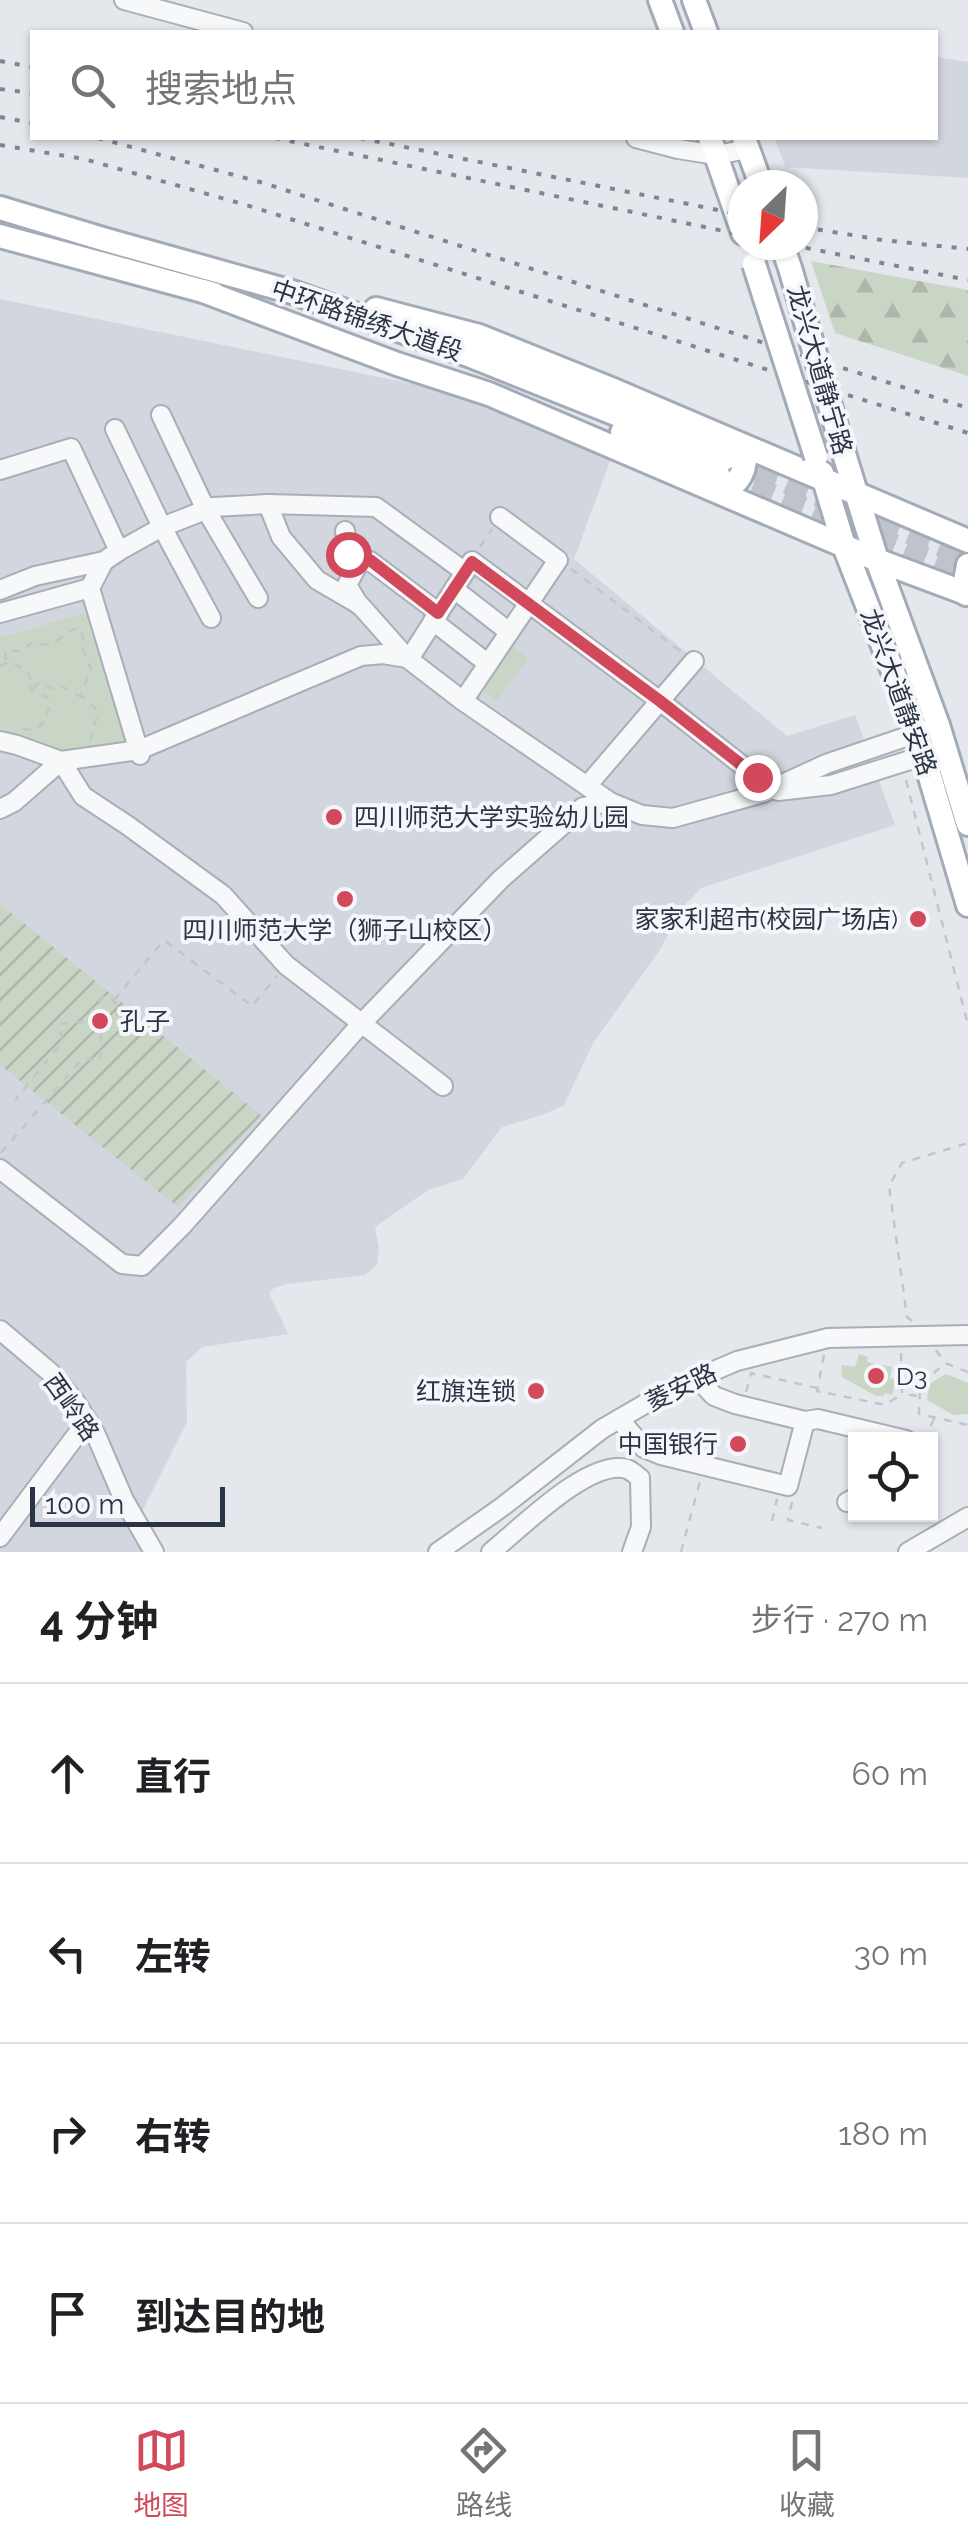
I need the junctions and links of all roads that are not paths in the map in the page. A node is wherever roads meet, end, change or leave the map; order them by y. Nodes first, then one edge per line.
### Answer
1 (124, 0) edge
2 (660, 0) edge
3 (694, 0) edge
4 (236, 30) edge
5 (671, 30) edge
6 (705, 30) edge
7 (644, 140) edge
8 (746, 143) edge
9 (713, 146) edge
10 (755, 170) edge
11 (728, 190) edge
12 (0, 208) edge
13 (0, 236) edge
14 (752, 260) edge
15 (787, 260) edge
16 (161, 415) dead end
17 (115, 429) dead end
18 (727, 467) junction
19 (0, 470) edge
20 (825, 481) junction
21 (857, 495) junction
22 (268, 504) junction
23 (206, 510) junction
24 (500, 517) road end
25 (162, 527) junction
26 (344, 531) dead end
27 (968, 541) edge
28 (844, 546) junction
29 (348, 554) junction
30 (111, 556) junction
31 (370, 560) junction
32 (877, 560) junction
33 (968, 566) edge
34 (468, 567) junction
35 (352, 574) junction
36 (90, 588) junction
37 (454, 589) junction
38 (0, 590) edge
39 (967, 594) edge
40 (258, 598) dead end
41 (529, 603) junction
42 (360, 605) junction
43 (0, 613) edge
44 (436, 617) junction
45 (211, 618) dead end
46 (509, 632) junction
47 (408, 658) junction
48 (694, 661) road end
49 (487, 663) junction
50 (463, 701) junction
51 (660, 701) junction
52 (0, 741) edge
53 (925, 745) junction
54 (139, 752) junction
55 (61, 761) junction
56 (587, 786) junction
57 (763, 793) junction
58 (610, 802) junction
59 (0, 809) edge
60 (968, 824) edge
61 (968, 905) edge
62 (361, 1024) junction
63 (443, 1086) dead end
64 (0, 1169) edge
65 (0, 1330) edge
66 (968, 1335) edge
67 (697, 1378) junction
68 (620, 1419) junction
69 (88, 1421) junction
70 (804, 1421) junction
71 (872, 1432) edge
72 (968, 1518) edge
73 (0, 1536) edge
74 (154, 1552) edge
75 (438, 1552) edge
76 (491, 1552) edge
77 (632, 1552) edge
78 (908, 1552) edge

1 - 4 street
2 - 5 main road
3 - 6 main road
7 - 9 street
8 - 9 street
8 - 10 main road
9 - 11 main road
12 - 18 main road, 中环路锦绣大道段
13 - 18 main road, 中环路锦绣大道段
14 - 20 main road, 龙兴大道静宁路, bridge
15 - 21 main road, 龙兴大道静宁路, bridge
16 - 23 street
17 - 25 street
18 - 20 main road
18 - 28 main road
19 - 30 street
20 - 21 main road
20 - 28 main road, 龙兴大道静安路
21 - 27 main road
21 - 32 main road, 龙兴大道静安路
22 - 23 street
22 - 34 street
22 - 42 street
23 - 25 street
23 - 40 street
24 - 41 street
25 - 30 street
25 - 45 street
26 - 29 street
28 - 32 main road
28 - 53 main road, 龙兴大道静安路
29 - 31 street
29 - 35 street
30 - 36 street
30 - 38 street
31 - 35 street
31 - 44 street
32 - 39 main road
32 - 53 main road, 龙兴大道静安路
33 - 39 main road
34 - 37 street
34 - 41 street
35 - 42 street
36 - 43 street
36 - 54 street
37 - 44 street
37 - 46 street
41 - 46 street
41 - 51 street
42 - 47 street
44 - 47 street
44 - 49 street
46 - 49 street
47 - 50 street
47 - 54 street
48 - 51 street
49 - 50 street
50 - 56 street
51 - 56 street
51 - 57 street
52 - 55 street
53 - 57 street
53 - 57 street
53 - 60 main road, 龙兴大道静安路
53 - 61 main road, 龙兴大道静安路
54 - 55 street
55 - 59 street
55 - 62 street
56 - 58 street
57 - 58 street
58 - 62 street
62 - 63 street
62 - 64 street
65 - 69 street, 西岭路
66 - 67 street, 菱安路
67 - 68 street, 菱安路
67 - 70 street
68 - 70 street
68 - 75 street, 菱安路
69 - 73 street
69 - 74 street, 西岭路
70 - 71 street
72 - 78 street
76 - 77 street

